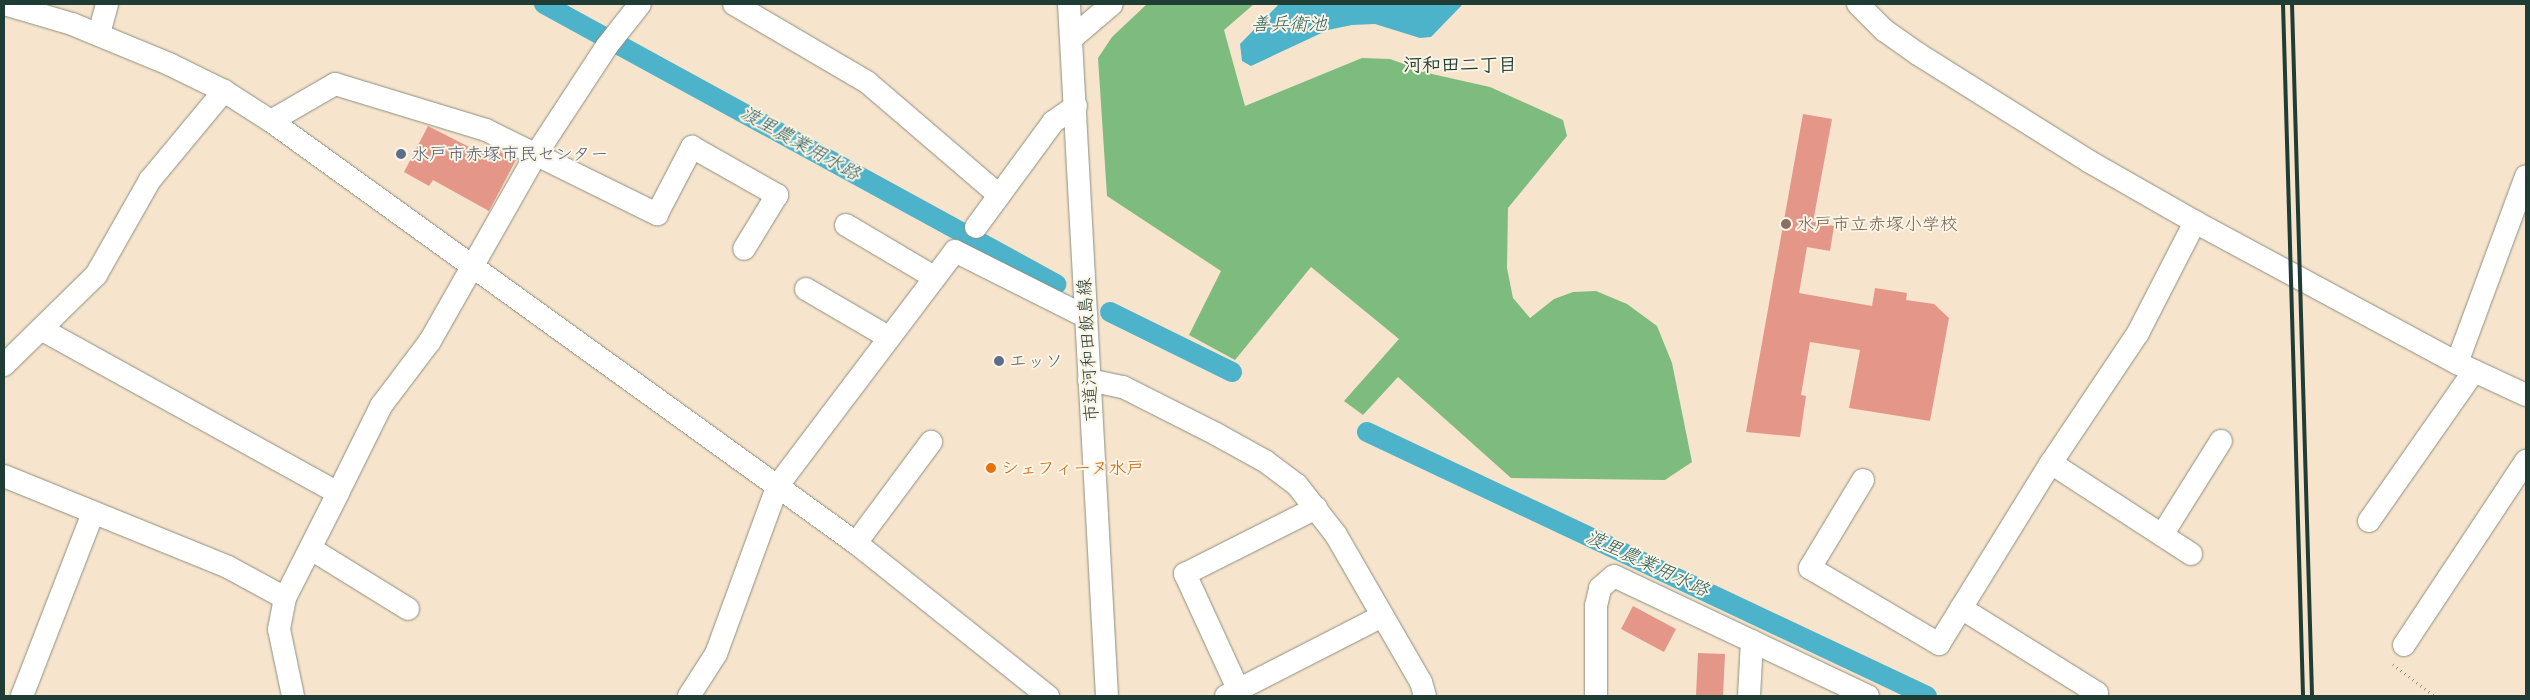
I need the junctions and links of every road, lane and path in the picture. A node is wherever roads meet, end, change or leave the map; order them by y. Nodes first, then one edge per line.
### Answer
1 (4, 4) edge
2 (107, 4) edge
3 (640, 4) edge
4 (734, 4) edge
5 (1069, 4) edge
6 (1112, 4) edge
7 (1865, 7) edge
8 (99, 34) junction
9 (1072, 38) junction
10 (224, 91) junction
11 (1076, 106) junction
12 (271, 120) junction
13 (536, 156) junction
14 (2526, 176) edge
15 (998, 195) junction
16 (2195, 222) junction
17 (846, 225) dead end
18 (976, 227) dead end
19 (744, 249) dead end
20 (475, 266) junction
21 (934, 277) junction
22 (806, 289) dead end
23 (1086, 317) junction
24 (41, 329) junction
25 (888, 337) junction
26 (4, 365) edge
27 (2465, 367) junction
28 (1089, 380) junction
29 (2526, 395) edge
30 (2221, 441) dead end
31 (931, 442) dead end
32 (2526, 462) edge
33 (2050, 463) junction
34 (4, 476) edge
35 (1862, 480) dead end
36 (778, 485) junction
37 (338, 493) junction
38 (1316, 508) junction
39 (93, 512) junction
40 (2369, 521) dead end
41 (2162, 535) junction
42 (856, 543) junction
43 (311, 549) junction
44 (2191, 554) dead end
45 (285, 598) junction
46 (1961, 608) junction
47 (408, 609) dead end
48 (1382, 616) junction
49 (1752, 641) junction
50 (2404, 645) dead end
51 (2393, 664) dead end
52 (1232, 693) edge
53 (22, 696) edge
54 (293, 696) edge
55 (689, 696) edge
56 (1048, 696) edge
57 (1107, 696) edge
58 (1425, 696) edge
59 (1596, 696) edge
60 (1749, 696) edge
61 (1868, 696) edge
62 (2095, 696) edge
63 (2435, 696) edge

1 - 8 street
2 - 8 street
3 - 13 street
4 - 15 street
5 - 9 street, 市道河和田飯島線
6 - 9 street
7 - 16 street
8 - 10 street
9 - 11 street, 市道河和田飯島線
10 - 12 street
10 - 24 street
11 - 15 street
11 - 23 street, 市道河和田飯島線
12 - 13 street
12 - 20 street
13 - 19 street
13 - 20 street
14 - 27 street
15 - 18 street
16 - 27 street
16 - 33 street
17 - 21 street
20 - 36 street
20 - 37 street
21 - 23 street
21 - 25 street
22 - 25 street
23 - 28 street, 市道河和田飯島線
24 - 26 street
24 - 37 street
25 - 36 street
27 - 29 street
27 - 40 street
28 - 38 street
28 - 57 street, 市道河和田飯島線
30 - 41 street
31 - 42 street
32 - 50 street
33 - 41 street
33 - 46 street
34 - 39 street
35 - 46 street
36 - 42 street
36 - 55 street
37 - 43 street
38 - 48 street
38 - 52 street
39 - 45 street
39 - 53 street
41 - 44 street
42 - 56 street
43 - 45 street
43 - 47 street
45 - 54 street
46 - 62 street
48 - 52 street
48 - 58 street
49 - 59 street
49 - 60 street
49 - 61 street
51 - 63 path

